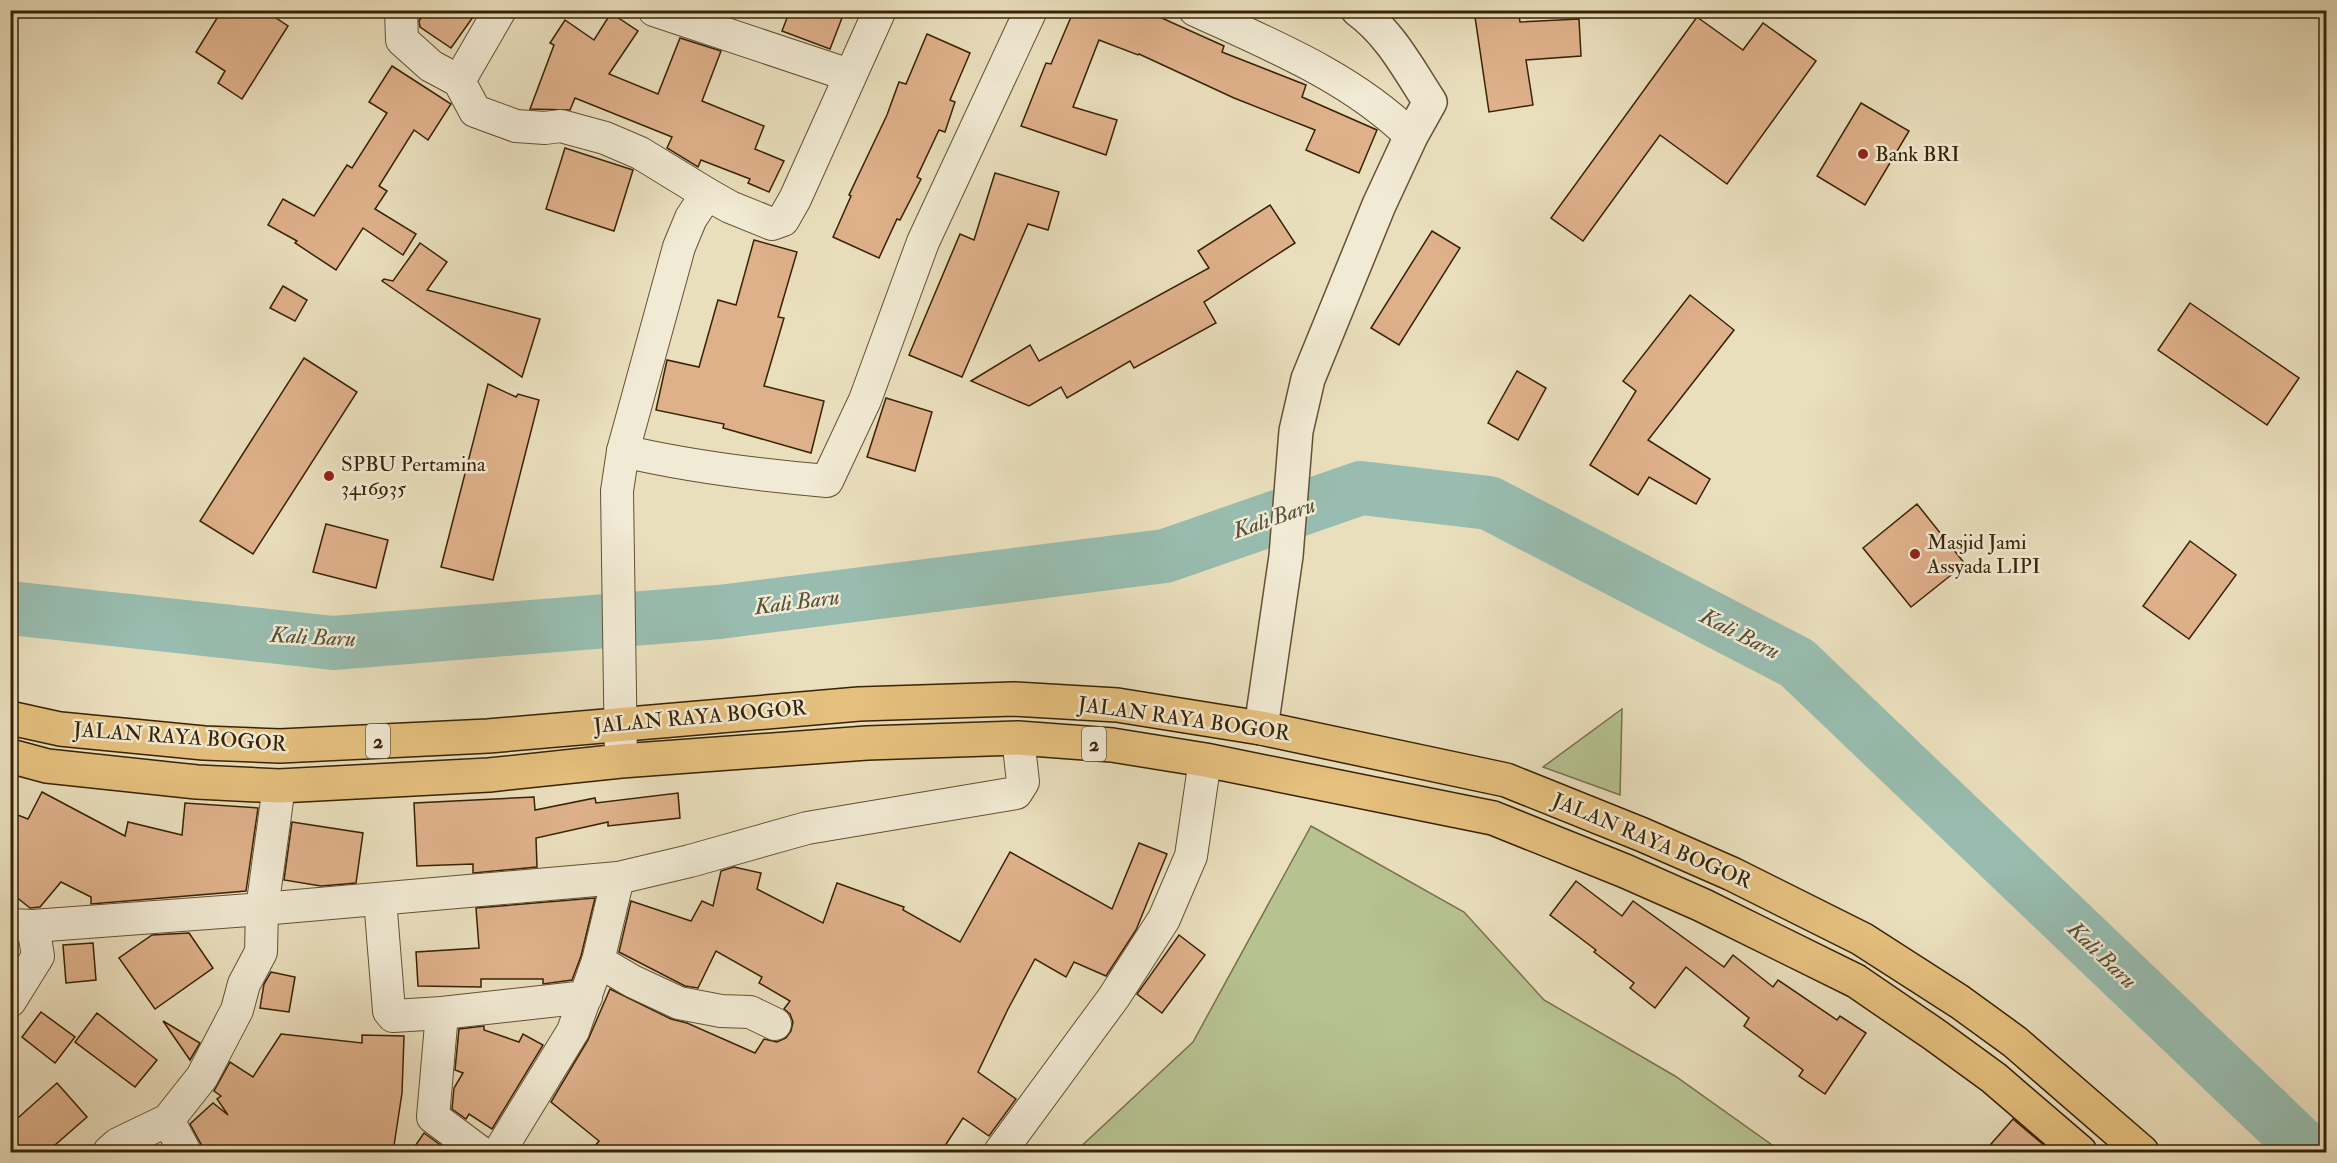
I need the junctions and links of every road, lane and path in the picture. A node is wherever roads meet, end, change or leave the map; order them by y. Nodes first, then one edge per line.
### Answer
1 (401, 10) edge
2 (500, 10) edge
3 (654, 10) edge
4 (880, 10) edge
5 (1031, 10) edge
6 (1195, 10) edge
7 (1358, 10) edge
8 (849, 75) junction
9 (459, 81) junction
10 (1411, 136) junction
11 (707, 194) junction
12 (623, 451) junction
13 (10, 718) edge
14 (620, 724) junction
15 (1261, 728) junction
16 (1018, 738) junction
17 (10, 756) edge
18 (1205, 760) junction
19 (621, 761) junction
20 (279, 786) junction
21 (618, 878) junction
22 (380, 899) junction
23 (262, 909) junction
24 (22, 926) edge
25 (598, 961) junction
26 (586, 997) junction
27 (10, 1001) edge
28 (442, 1013) junction
29 (775, 1024) dead end
30 (168, 1120) junction
31 (110, 1152) edge
32 (185, 1152) edge
33 (480, 1152) edge
34 (499, 1152) edge
35 (1000, 1152) edge
36 (2080, 1152) edge
37 (2142, 1152) edge

1 - 9 street
2 - 9 street
3 - 8 street
4 - 8 street
5 - 12 street
6 - 10 street
7 - 10 street
8 - 11 street
9 - 11 street
10 - 15 street
11 - 12 street
12 - 14 street
13 - 14 highway, JALAN RAYA BOGOR / 2
14 - 15 highway, JALAN RAYA BOGOR / 2
14 - 19 street
15 - 37 highway, JALAN RAYA BOGOR / 2
16 - 18 highway, JALAN RAYA BOGOR / 2
16 - 19 highway, JALAN RAYA BOGOR / 2
16 - 21 street
17 - 20 highway, JALAN RAYA BOGOR / 2
18 - 35 street
18 - 36 highway, JALAN RAYA BOGOR / 2
19 - 20 highway, JALAN RAYA BOGOR / 2
20 - 23 street
21 - 22 street
21 - 25 street
22 - 23 street
22 - 28 street
23 - 24 street
23 - 30 street
24 - 27 street
25 - 26 street
25 - 29 street
26 - 28 street
26 - 34 street
28 - 33 street
30 - 31 street
30 - 32 street

